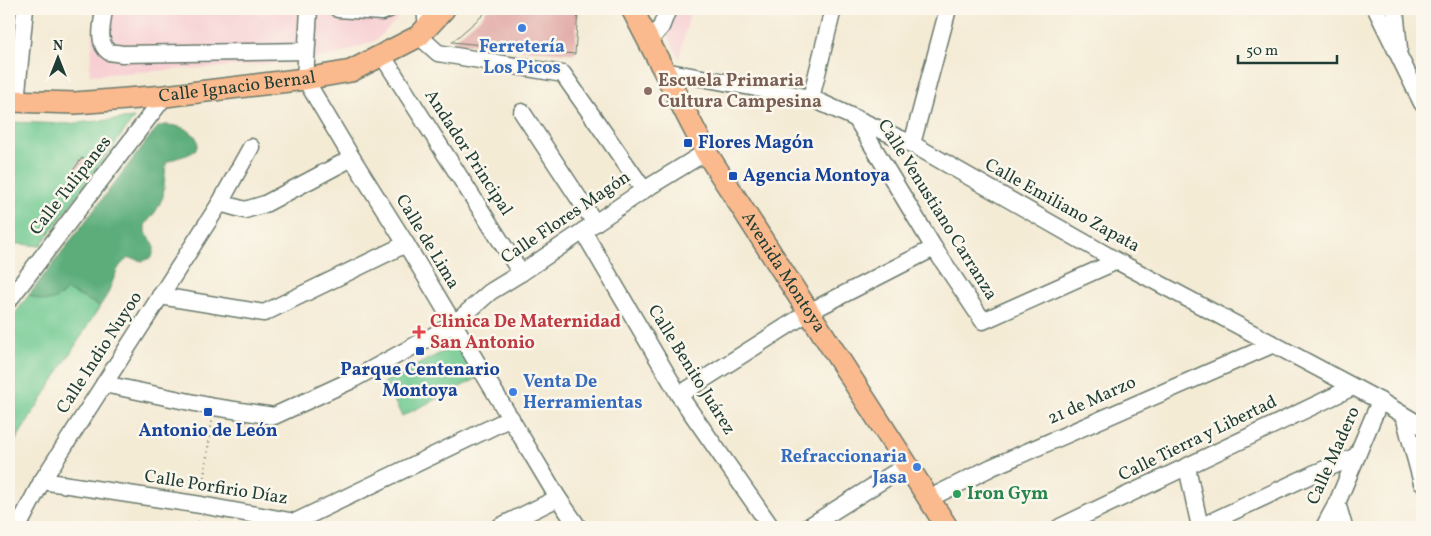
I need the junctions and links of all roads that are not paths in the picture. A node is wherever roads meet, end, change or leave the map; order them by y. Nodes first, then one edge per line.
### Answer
1 (25, 9) edge
2 (104, 9) edge
3 (309, 9) edge
4 (338, 9) edge
5 (389, 9) edge
6 (444, 9) edge
7 (632, 9) edge
8 (833, 9) edge
9 (948, 9) edge
10 (1376, 9) edge
11 (1395, 9) edge
12 (665, 12) edge
13 (423, 24) edge
14 (649, 41) junction
15 (306, 51) junction
16 (382, 54) junction
17 (1400, 59) junction
18 (664, 70) junction
19 (305, 79) junction
20 (165, 96) junction
21 (811, 98) junction
22 (12, 101) edge
23 (1422, 103) edge
24 (522, 112) dead end
25 (857, 120) junction
26 (912, 144) junction
27 (251, 147) dead end
28 (706, 152) junction
29 (352, 158) junction
30 (644, 190) junction
31 (220, 203) junction
32 (589, 227) junction
33 (406, 244) junction
34 (934, 248) junction
35 (1117, 261) junction
36 (521, 273) junction
37 (10, 296) edge
38 (160, 296) junction
39 (809, 312) junction
40 (454, 324) junction
41 (1274, 344) junction
42 (104, 384) junction
43 (1353, 387) junction
44 (679, 395) junction
45 (1380, 401) junction
46 (1404, 416) junction
47 (510, 418) junction
48 (1422, 426) edge
49 (1357, 456) junction
50 (907, 465) junction
51 (1187, 467) junction
52 (42, 482) junction
53 (1422, 483) edge
54 (558, 498) junction
55 (928, 499) junction
56 (1337, 503) junction
57 (1091, 520) edge
58 (18, 527) edge
59 (499, 527) edge
60 (578, 527) edge
61 (771, 527) edge
62 (808, 527) edge
63 (947, 527) edge
64 (1060, 527) edge
65 (1200, 527) edge
66 (1324, 527) edge
67 (1344, 527) edge

1 - 22 street
2 - 15 street
3 - 15 street
4 - 5 street
6 - 13 main road, Calle Ignacio Bernal
7 - 14 main road, Avenida Montoya
8 - 21 street
9 - 26 street
10 - 17 street
11 - 17 street
12 - 14 street
13 - 16 main road, Calle Ignacio Bernal
13 - 30 street
14 - 18 main road, Avenida Montoya
15 - 19 street
16 - 19 main road, Calle Ignacio Bernal
16 - 36 street, Andador Principal
17 - 23 street
18 - 21 street, Calle Emiliano Zapata
18 - 28 main road, Avenida Montoya
19 - 20 main road, Calle Ignacio Bernal
19 - 29 street, Calle de Lima
20 - 22 main road, Calle Ignacio Bernal
20 - 37 street, Calle Tulipanes
21 - 25 street, Calle Emiliano Zapata
24 - 32 street, Calle Benito Juárez
25 - 26 street, Calle Emiliano Zapata
25 - 34 street, Calle Venustiano Carranza
26 - 35 street, Calle Emiliano Zapata
27 - 31 street, Calle Indio Nuyoo
28 - 30 street, Calle Flores Magón
28 - 39 main road, Avenida Montoya
29 - 31 street
29 - 33 street, Calle de Lima
30 - 32 street, Calle Flores Magón
31 - 38 street, Calle Indio Nuyoo
32 - 36 street, Calle Flores Magón
32 - 44 street, Calle Benito Juárez
33 - 38 street
33 - 40 street, Calle de Lima
34 - 35 street, Calle Venustiano Carranza
34 - 39 street
35 - 41 street, Calle Emiliano Zapata
36 - 40 street, Calle Flores Magón
38 - 42 street, Calle Indio Nuyoo
39 - 44 street
39 - 50 main road, Avenida Montoya
40 - 42 street, Calle Flores Magón
40 - 47 street, Calle de Lima
41 - 43 street, Calle Emiliano Zapata
41 - 55 street, 21 de Marzo
42 - 52 street, Calle Indio Nuyoo
43 - 45 street, Calle Emiliano Zapata
43 - 51 street, Calle Tierra y Libertad
44 - 61 street, Calle Benito Juárez
45 - 46 street, Calle Emiliano Zapata
45 - 49 street, Calle Madero
46 - 48 street, Calle Emiliano Zapata
46 - 53 street
47 - 52 street, Calle Porfirio Díaz
47 - 54 street, Calle de Lima
49 - 56 street, Calle Madero
49 - 65 street
50 - 55 main road, Avenida Montoya
50 - 62 street
51 - 57 street, Calle Tierra y Libertad
51 - 65 street
52 - 58 street, Calle Indio Nuyoo
54 - 59 street
54 - 60 street, Calle de Lima
55 - 63 main road, Avenida Montoya
56 - 66 street, Calle Madero
56 - 67 street
57 - 64 street, Calle Tierra y Libertad

